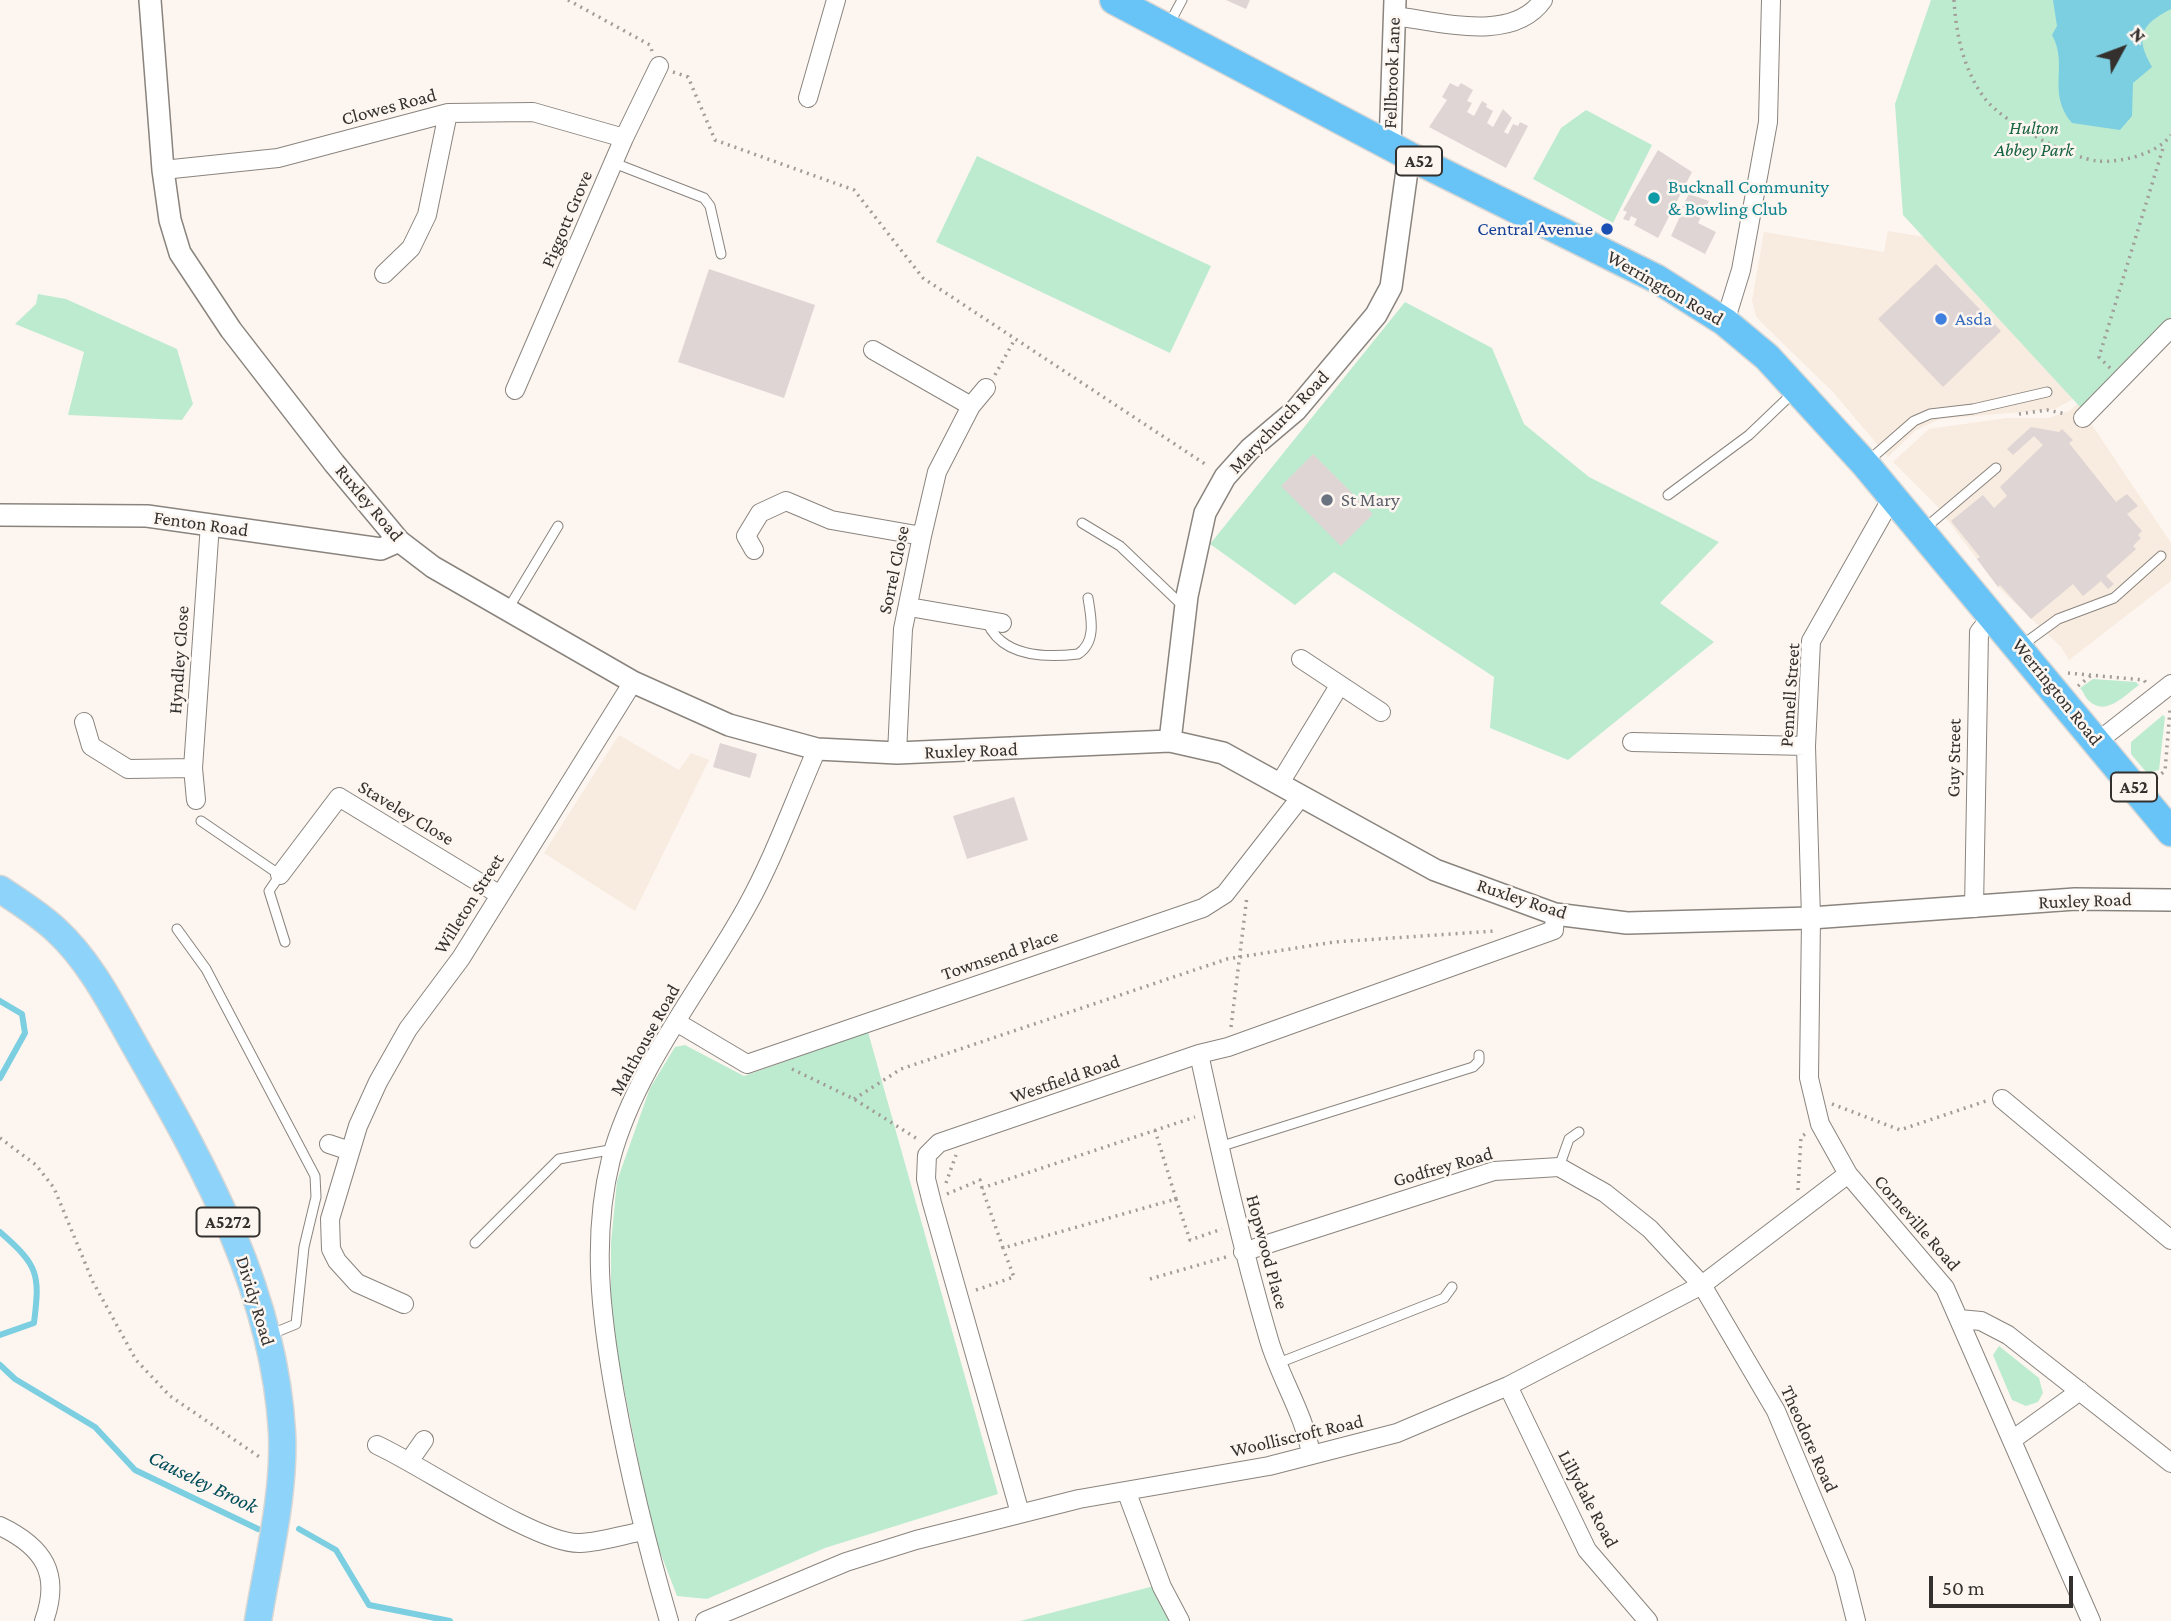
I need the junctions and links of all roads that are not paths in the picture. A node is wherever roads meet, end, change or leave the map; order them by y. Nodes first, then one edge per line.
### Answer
1 (150, 0) edge
2 (836, 0) edge
3 (1114, 0) edge
4 (1182, 0) edge
5 (1543, 0) edge
6 (1771, 0) edge
7 (1394, 8) edge
8 (1167, 28) junction
9 (659, 66) road end
10 (808, 98) dead end
11 (448, 113) junction
12 (624, 138) junction
13 (1399, 151) junction
14 (614, 163) junction
15 (163, 170) junction
16 (720, 254) dead end
17 (384, 274) dead end
18 (1725, 322) junction
19 (2171, 328) edge
20 (873, 350) dead end
21 (986, 388) road end
22 (1798, 389) junction
23 (515, 390) dead end
24 (2047, 392) dead end
25 (971, 405) junction
26 (2083, 418) road end
27 (1866, 464) junction
28 (1996, 468) dead end
29 (1668, 495) dead end
30 (1893, 496) junction
31 (0, 515) edge
32 (1083, 523) dead end
33 (210, 524) junction
34 (558, 526) dead end
35 (1922, 530) junction
36 (922, 536) junction
37 (398, 541) junction
38 (754, 550) dead end
39 (2161, 556) dead end
40 (1088, 598) dead end
41 (909, 607) junction
42 (1185, 608) junction
43 (507, 610) junction
44 (1993, 615) junction
45 (994, 622) joint
46 (2020, 647) junction
47 (1301, 659) dead end
48 (633, 682) junction
49 (2171, 684) edge
50 (1339, 686) junction
51 (1381, 712) dead end
52 (84, 722) dead end
53 (1170, 741) junction
54 (1632, 742) dead end
55 (2097, 742) junction
56 (1806, 746) junction
57 (817, 749) junction
58 (897, 753) junction
59 (193, 768) junction
60 (1280, 783) junction
61 (1300, 798) junction
62 (197, 800) dead end
63 (201, 821) dead end
64 (2171, 832) edge
65 (280, 875) junction
66 (0, 889) edge
67 (500, 895) junction
68 (2171, 900) edge
69 (1974, 908) junction
70 (1555, 914) junction
71 (1811, 918) junction
72 (177, 929) dead end
73 (285, 942) dead end
74 (678, 1023) junction
75 (1199, 1054) junction
76 (1479, 1055) dead end
77 (2002, 1099) road end
78 (1579, 1132) dead end
79 (329, 1144) dead end
80 (1219, 1147) junction
81 (615, 1149) junction
82 (350, 1152) junction
83 (1559, 1167) junction
84 (1848, 1174) junction
85 (2171, 1240) edge
86 (475, 1243) dead end
87 (1243, 1252) junction
88 (1702, 1284) junction
89 (1452, 1287) dead end
90 (404, 1304) dead end
91 (1959, 1319) junction
92 (268, 1336) junction
93 (1276, 1364) junction
94 (1507, 1386) junction
95 (2080, 1391) junction
96 (424, 1440) dead end
97 (2012, 1440) junction
98 (377, 1445) dead end
99 (1311, 1455) junction
100 (410, 1460) junction
101 (2171, 1463) edge
102 (1127, 1493) junction
103 (1020, 1513) junction
104 (0, 1526) edge
105 (643, 1531) junction
106 (44, 1621) edge
107 (258, 1621) edge
108 (669, 1621) edge
109 (705, 1621) edge
110 (1180, 1621) edge
111 (1648, 1621) edge
112 (1856, 1621) edge
113 (2091, 1621) edge

1 - 15 street, Ruxley Road
2 - 10 street
3 - 8 highway, Werrington Road / A52
4 - 8 lane
5 - 7 street
6 - 18 street
7 - 13 street, Fellbrook Lane
8 - 13 highway, Werrington Road / A52
9 - 12 street, Piggott Grove
11 - 12 street, Clowes Road
11 - 15 street, Clowes Road
11 - 17 street
12 - 14 street, Piggott Grove
13 - 18 highway, Werrington Road / A52
13 - 42 street, Marychurch Road
14 - 16 lane
14 - 23 street, Piggott Grove
15 - 37 street, Ruxley Road
18 - 22 highway, Werrington Road / A52
19 - 26 street
20 - 25 street
21 - 25 street, Sorrel Close
22 - 27 highway, Werrington Road / A52
22 - 29 lane
24 - 27 lane
25 - 36 street, Sorrel Close
27 - 30 highway, Werrington Road / A52
28 - 35 lane
30 - 35 highway, Werrington Road / A52
30 - 56 street, Pennell Street
31 - 33 street, Fenton Road
32 - 42 lane
33 - 37 street, Fenton Road
33 - 59 street, Hyndley Close
34 - 43 lane
35 - 44 highway, Werrington Road / A52
36 - 38 street
36 - 41 street, Sorrel Close
37 - 43 street, Ruxley Road
39 - 46 lane
40 - 45 lane
41 - 45 street
41 - 58 street, Sorrel Close
42 - 53 street, Marychurch Road
43 - 48 street, Ruxley Road
44 - 46 highway, Werrington Road / A52
44 - 69 street, Guy Street
46 - 55 highway, Werrington Road / A52
47 - 50 street
48 - 57 street, Ruxley Road
48 - 67 street, Willeton Street
49 - 55 street
50 - 51 street
50 - 60 street
52 - 59 street
53 - 58 street, Ruxley Road
53 - 60 street, Ruxley Road
54 - 56 street
55 - 64 highway, Werrington Road / A52
56 - 71 street, Pennell Street
57 - 58 street, Ruxley Road
57 - 74 street, Malthouse Road
59 - 62 street, Hyndley Close
60 - 61 street, Ruxley Road
61 - 70 street, Ruxley Road
61 - 74 street, Townsend Place
63 - 65 lane
65 - 67 street, Staveley Close
65 - 73 lane
66 - 92 main road, Dividy Road / A5272
67 - 82 street, Willeton Street
68 - 69 street, Ruxley Road
69 - 71 street, Ruxley Road
70 - 71 street, Ruxley Road
70 - 75 street, Westfield Road
71 - 84 street, Corneville Road
72 - 92 lane
74 - 81 street, Malthouse Road
75 - 80 street, Hopwood Place
75 - 103 street, Westfield Road
76 - 80 lane
77 - 85 street
78 - 83 lane
79 - 82 street
80 - 87 street, Hopwood Place
81 - 86 lane
81 - 105 street, Malthouse Road
82 - 90 street, Willeton Street
83 - 87 street, Godfrey Road
83 - 88 street
84 - 88 street, Woolliscroft Road
84 - 91 street, Corneville Road
87 - 93 street, Hopwood Place
88 - 94 street, Woolliscroft Road
88 - 112 street, Theodore Road
89 - 93 lane
91 - 95 street
91 - 97 street, Corneville Road
92 - 107 main road, Dividy Road / A5272
93 - 99 street, Hopwood Place
94 - 99 street, Woolliscroft Road
94 - 111 street, Lillydale Road
95 - 97 street
95 - 101 street
96 - 100 street
97 - 113 street, Corneville Road
98 - 100 street
99 - 102 street, Woolliscroft Road
100 - 105 street
102 - 103 street, Woolliscroft Road
102 - 110 street
103 - 109 street, Woolliscroft Road
104 - 106 street
105 - 108 street, Malthouse Road

